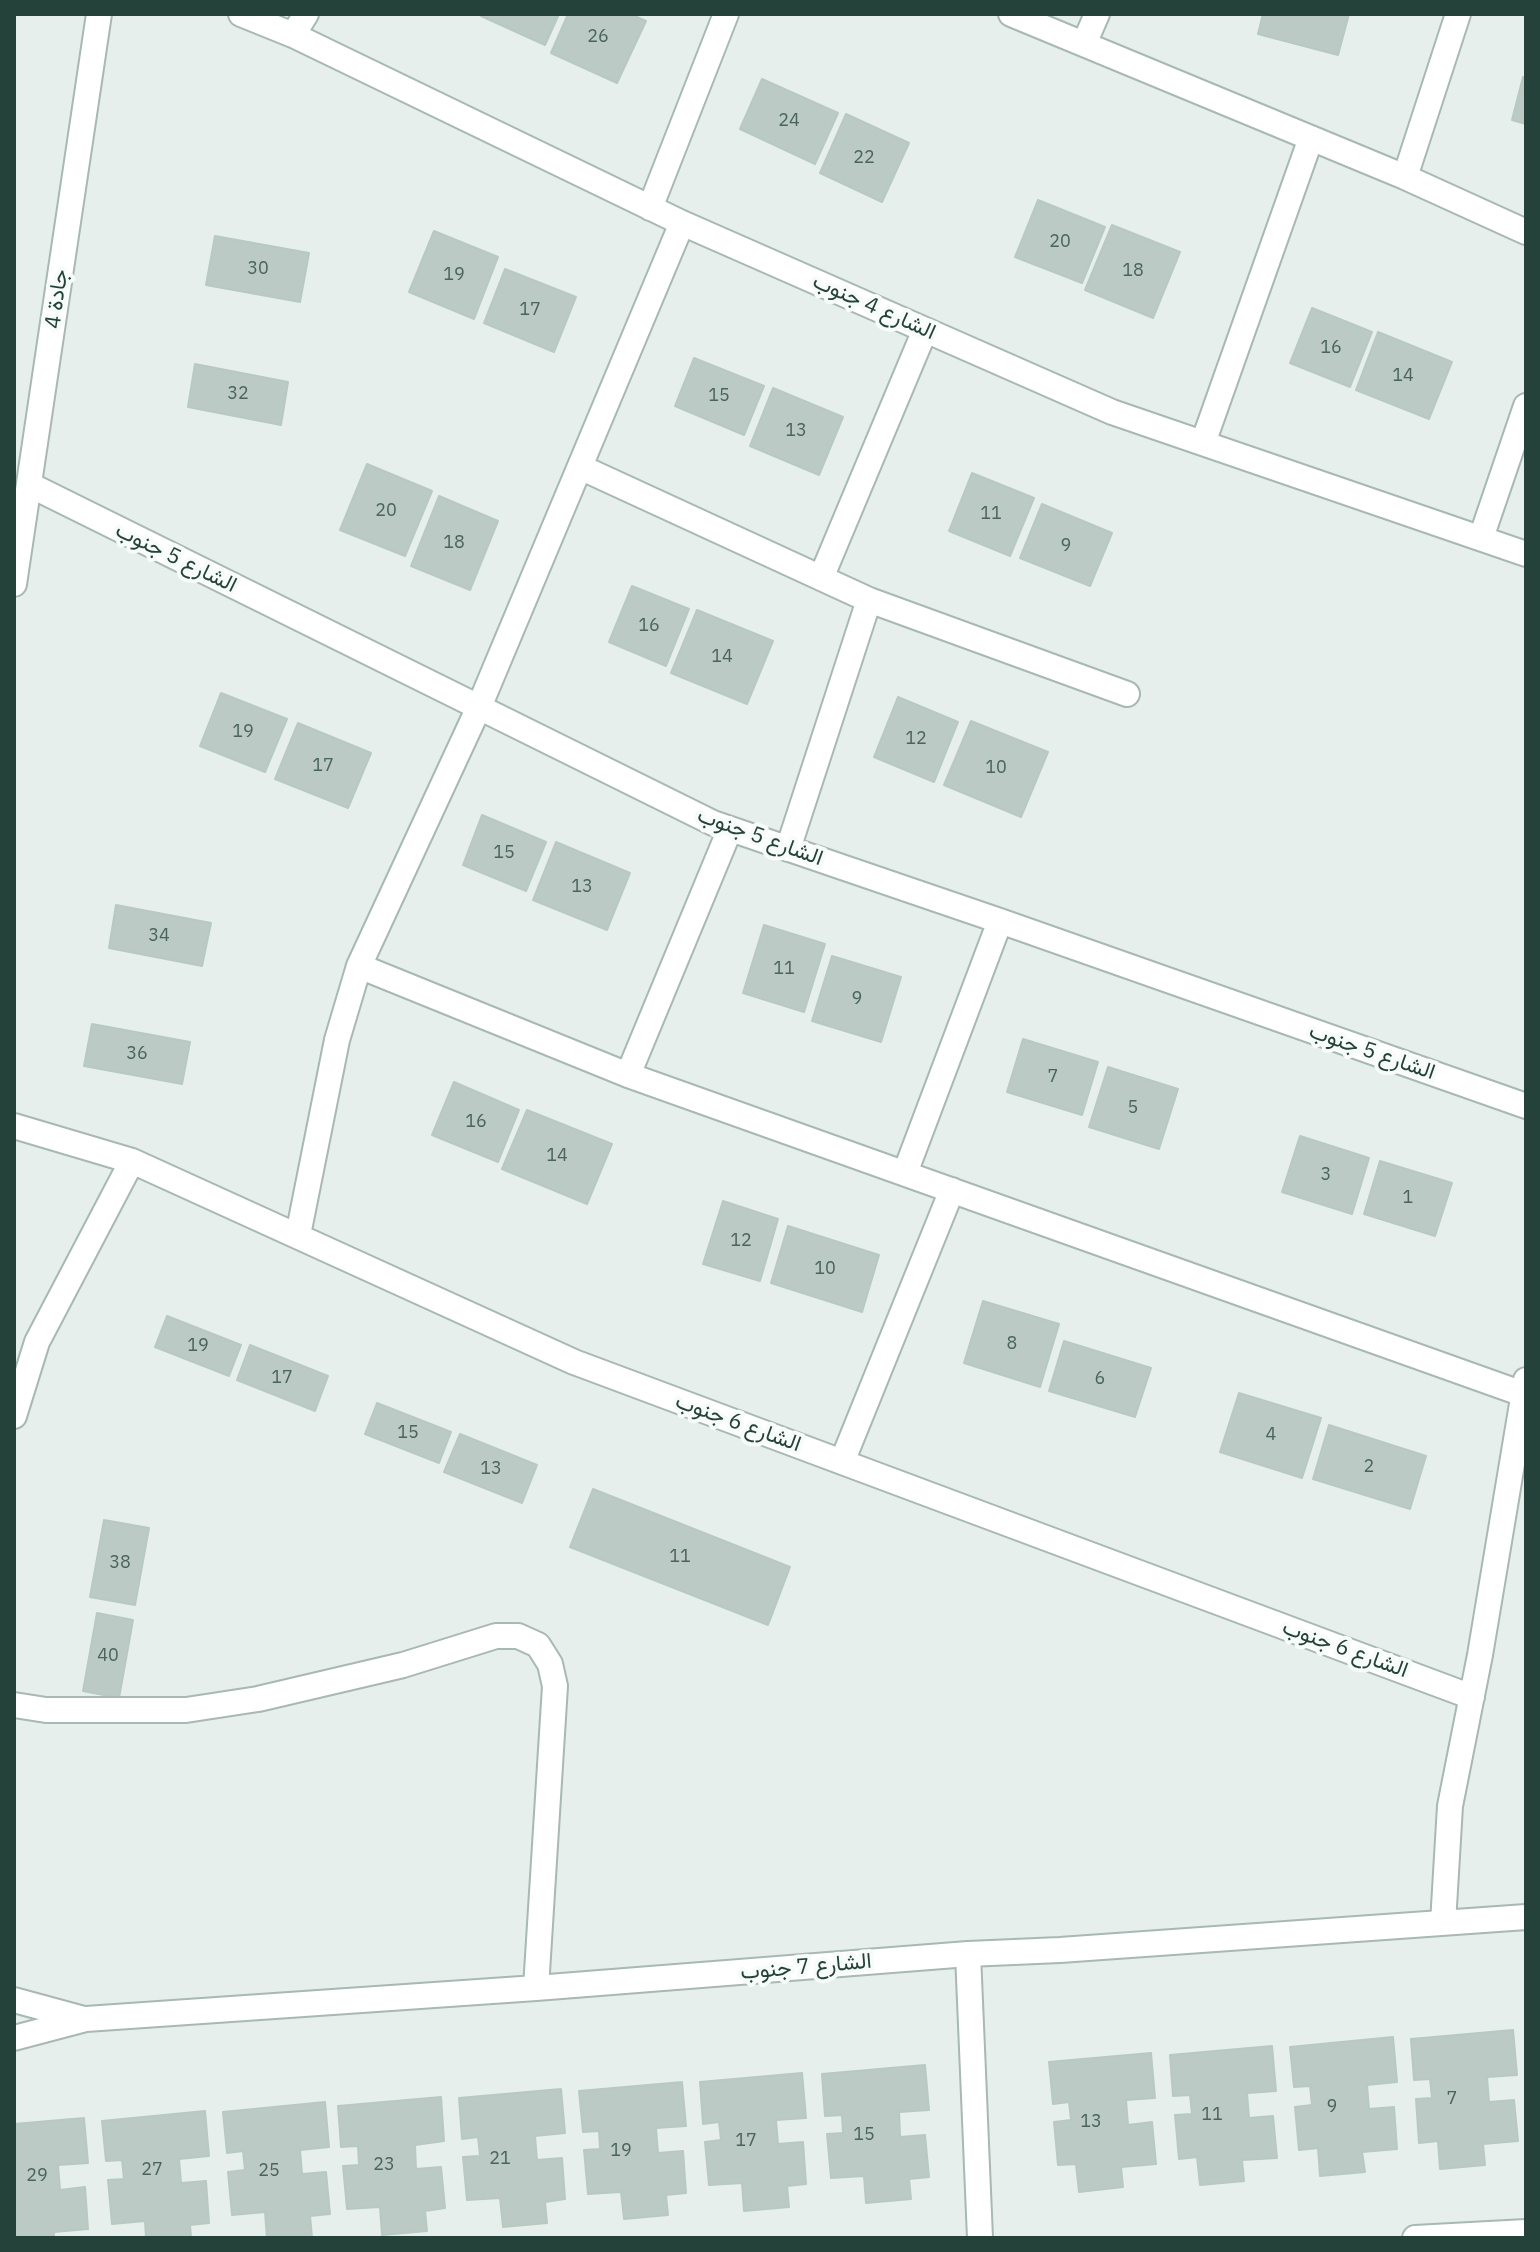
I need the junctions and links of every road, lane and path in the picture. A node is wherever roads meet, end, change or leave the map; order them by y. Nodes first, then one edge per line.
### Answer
1 (99, 14) edge
2 (241, 14) edge
3 (726, 14) edge
4 (1011, 14) edge
5 (1097, 14) edge
6 (1458, 14) edge
7 (300, 24) edge
8 (1084, 44) junction
9 (1311, 138) junction
10 (1405, 177) junction
11 (650, 208) junction
12 (682, 223) junction
13 (1526, 232) edge
14 (925, 330) junction
15 (1526, 406) edge
16 (1203, 443) junction
17 (580, 467) junction
18 (30, 485) junction
19 (1481, 538) junction
20 (1526, 554) edge
21 (821, 578) junction
22 (14, 584) edge
23 (869, 600) junction
24 (1127, 694) dead end
25 (479, 707) junction
26 (730, 829) junction
27 (788, 849) junction
28 (1000, 921) junction
29 (359, 966) junction
30 (628, 1075) junction
31 (1526, 1106) edge
32 (14, 1126) edge
33 (132, 1161) junction
34 (905, 1173) junction
35 (952, 1190) junction
36 (298, 1235) junction
37 (1525, 1387) edge
38 (14, 1416) edge
39 (842, 1462) junction
40 (1472, 1697) junction
41 (14, 1705) edge
42 (1526, 1917) edge
43 (1443, 1923) junction
44 (968, 1954) junction
45 (536, 1988) junction
46 (14, 2000) edge
47 (86, 2019) junction
48 (14, 2038) edge
49 (1526, 2232) edge
50 (980, 2238) edge
51 (1415, 2238) edge

1 - 18 street, جادة 4
2 - 7 street, الشارع 4 جنوب
3 - 11 street
4 - 8 street
5 - 8 street
6 - 10 street
7 - 11 street, الشارع 4 جنوب
8 - 9 street
9 - 10 street
9 - 16 street
10 - 13 street
11 - 12 street, الشارع 4 جنوب
12 - 14 street, الشارع 4 جنوب
12 - 17 street
14 - 16 street, الشارع 4 جنوب
14 - 21 street
15 - 19 street
16 - 19 street, الشارع 4 جنوب
17 - 21 street
17 - 25 street
18 - 22 street, جادة 4
18 - 25 street, الشارع 5 جنوب
19 - 20 street, الشارع 4 جنوب
21 - 23 street
23 - 24 street
23 - 27 street
25 - 26 street, الشارع 5 جنوب
25 - 29 street
26 - 27 street, الشارع 5 جنوب
26 - 30 street
27 - 28 street, الشارع 5 جنوب
28 - 31 street, الشارع 5 جنوب
28 - 34 street
29 - 30 street
29 - 36 street
30 - 34 street
32 - 33 street, الشارع 6 جنوب
33 - 36 street, الشارع 6 جنوب
33 - 38 street
34 - 35 street
35 - 37 street
35 - 39 street
36 - 39 street, الشارع 6 جنوب
37 - 40 street
39 - 40 street, الشارع 6 جنوب
40 - 43 street
41 - 45 street
42 - 43 street, الشارع 7 جنوب
43 - 44 street, الشارع 7 جنوب
44 - 45 street, الشارع 7 جنوب
44 - 50 street
45 - 47 street, الشارع 7 جنوب
46 - 47 street, الشارع 7 جنوب
47 - 48 street, الشارع 7 جنوب
49 - 51 street

